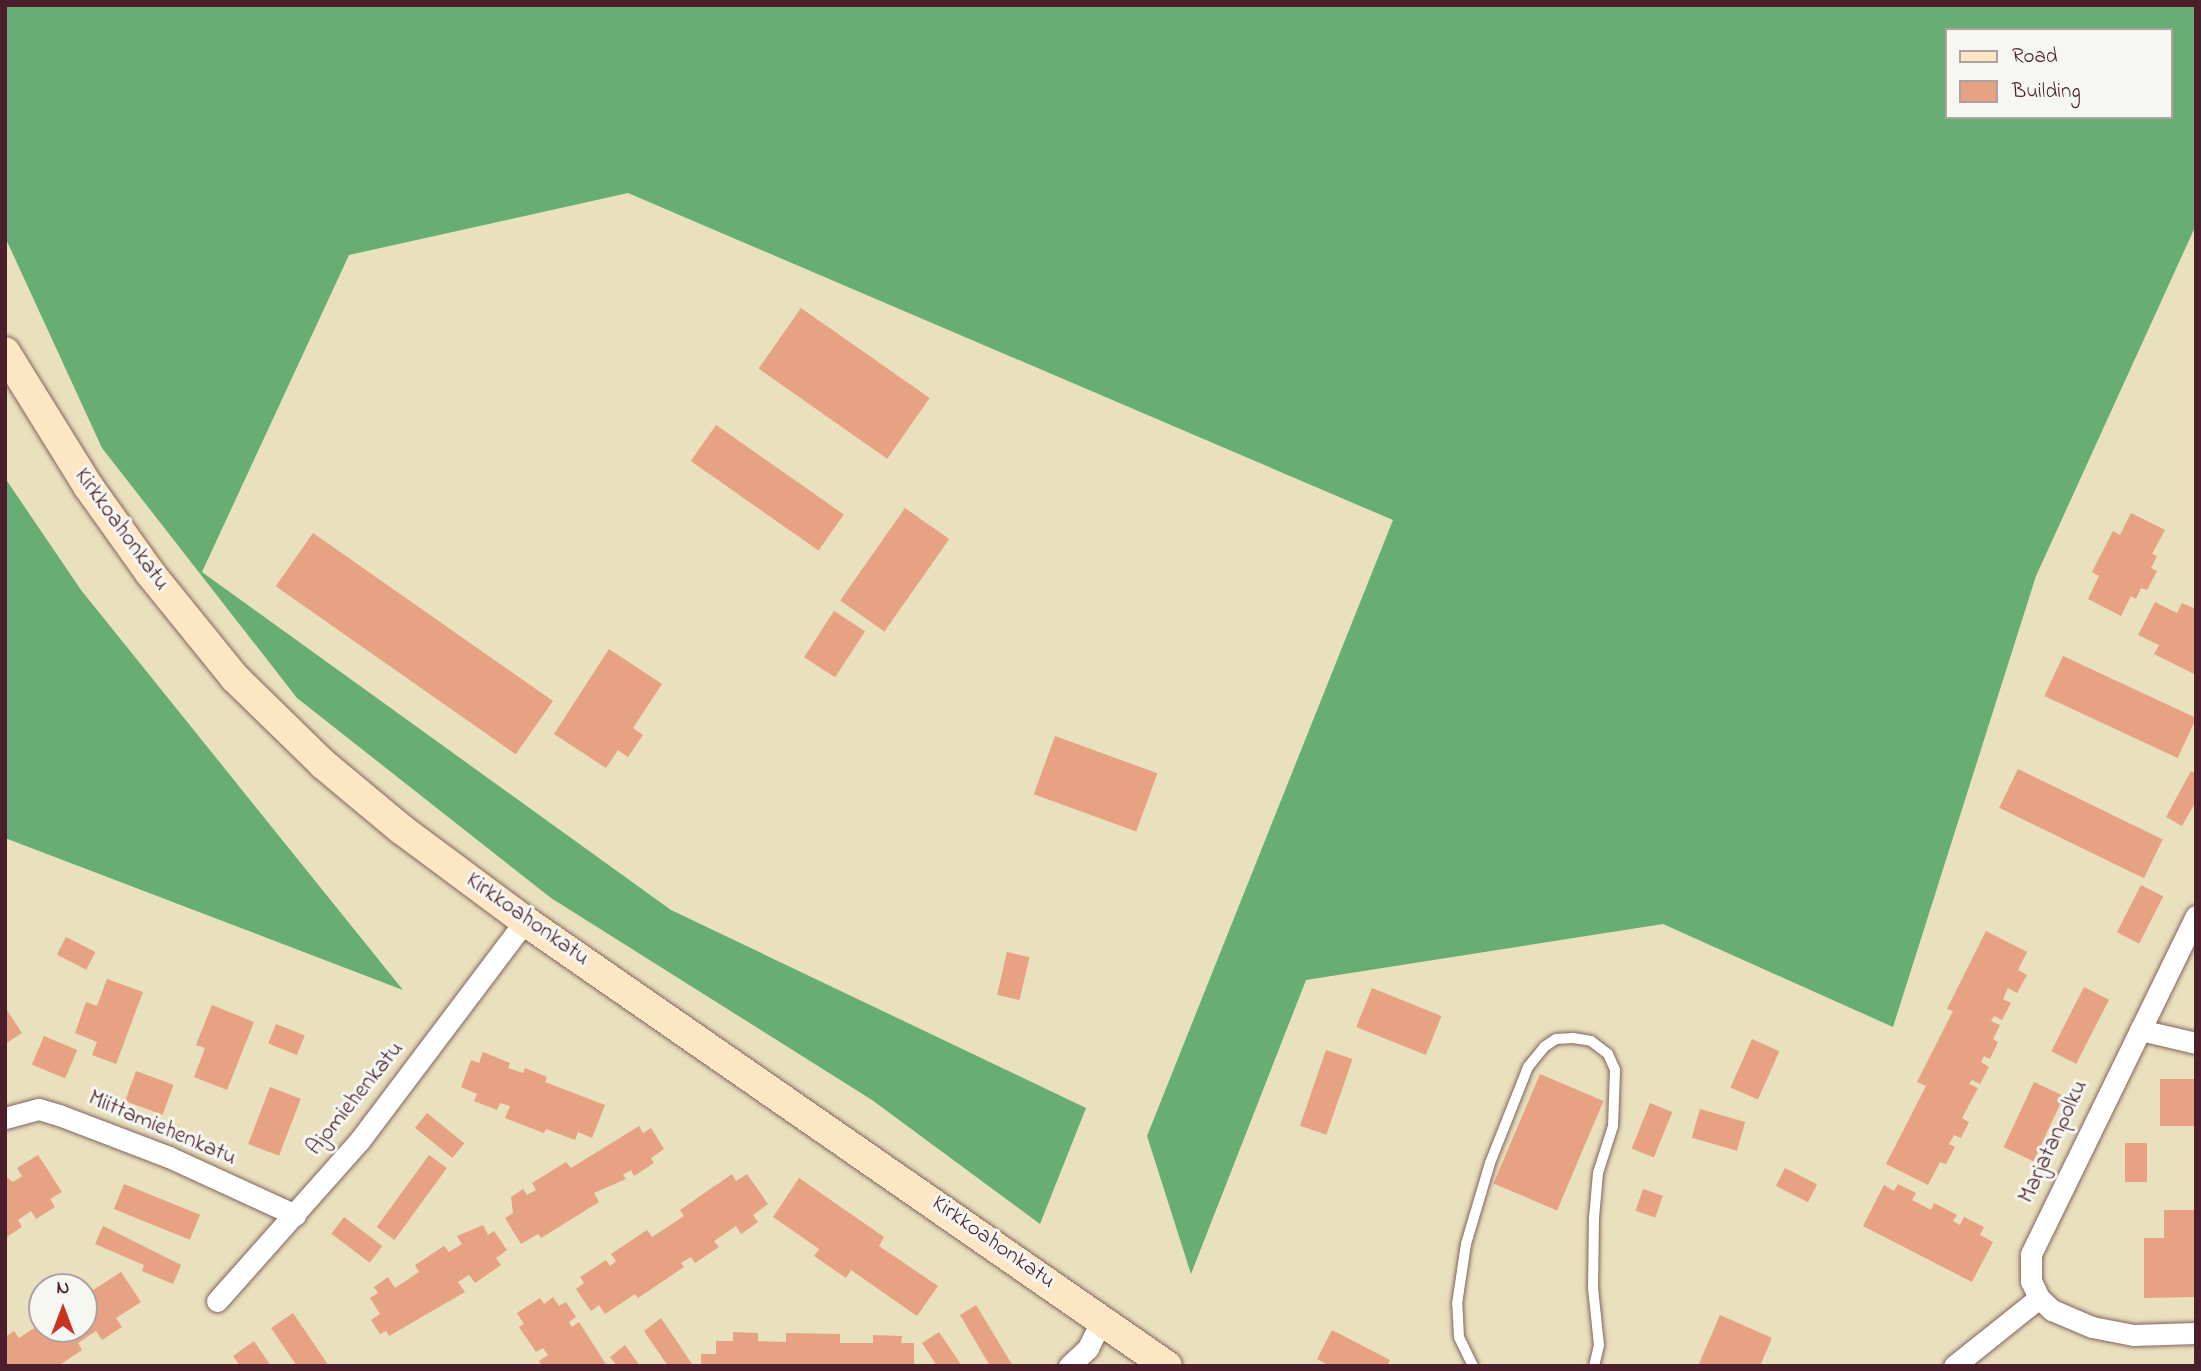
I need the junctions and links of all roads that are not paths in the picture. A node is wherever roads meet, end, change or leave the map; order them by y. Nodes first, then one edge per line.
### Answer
1 (5, 352) edge
2 (2196, 916) edge
3 (525, 921) junction
4 (2140, 1030) junction
5 (2196, 1043) edge
6 (5, 1118) edge
7 (295, 1215) junction
8 (2039, 1298) junction
9 (217, 1301) dead end
10 (1102, 1319) junction
11 (2196, 1333) edge
12 (1069, 1366) edge
13 (1167, 1366) edge
14 (1473, 1366) edge
15 (1594, 1366) edge
16 (1954, 1366) edge

1 - 3 street, Kirkkoahonkatu
2 - 4 street, Marjatanpolku
3 - 7 street, Ajomiehenkatu
3 - 10 street, Kirkkoahonkatu
4 - 5 street
4 - 8 street, Marjatanpolku
6 - 7 street, Miittamiehenkatu
7 - 9 street, Ajomiehenkatu
8 - 11 street
8 - 16 street
10 - 12 street
10 - 13 street, Kirkkoahonkatu
14 - 15 lane

